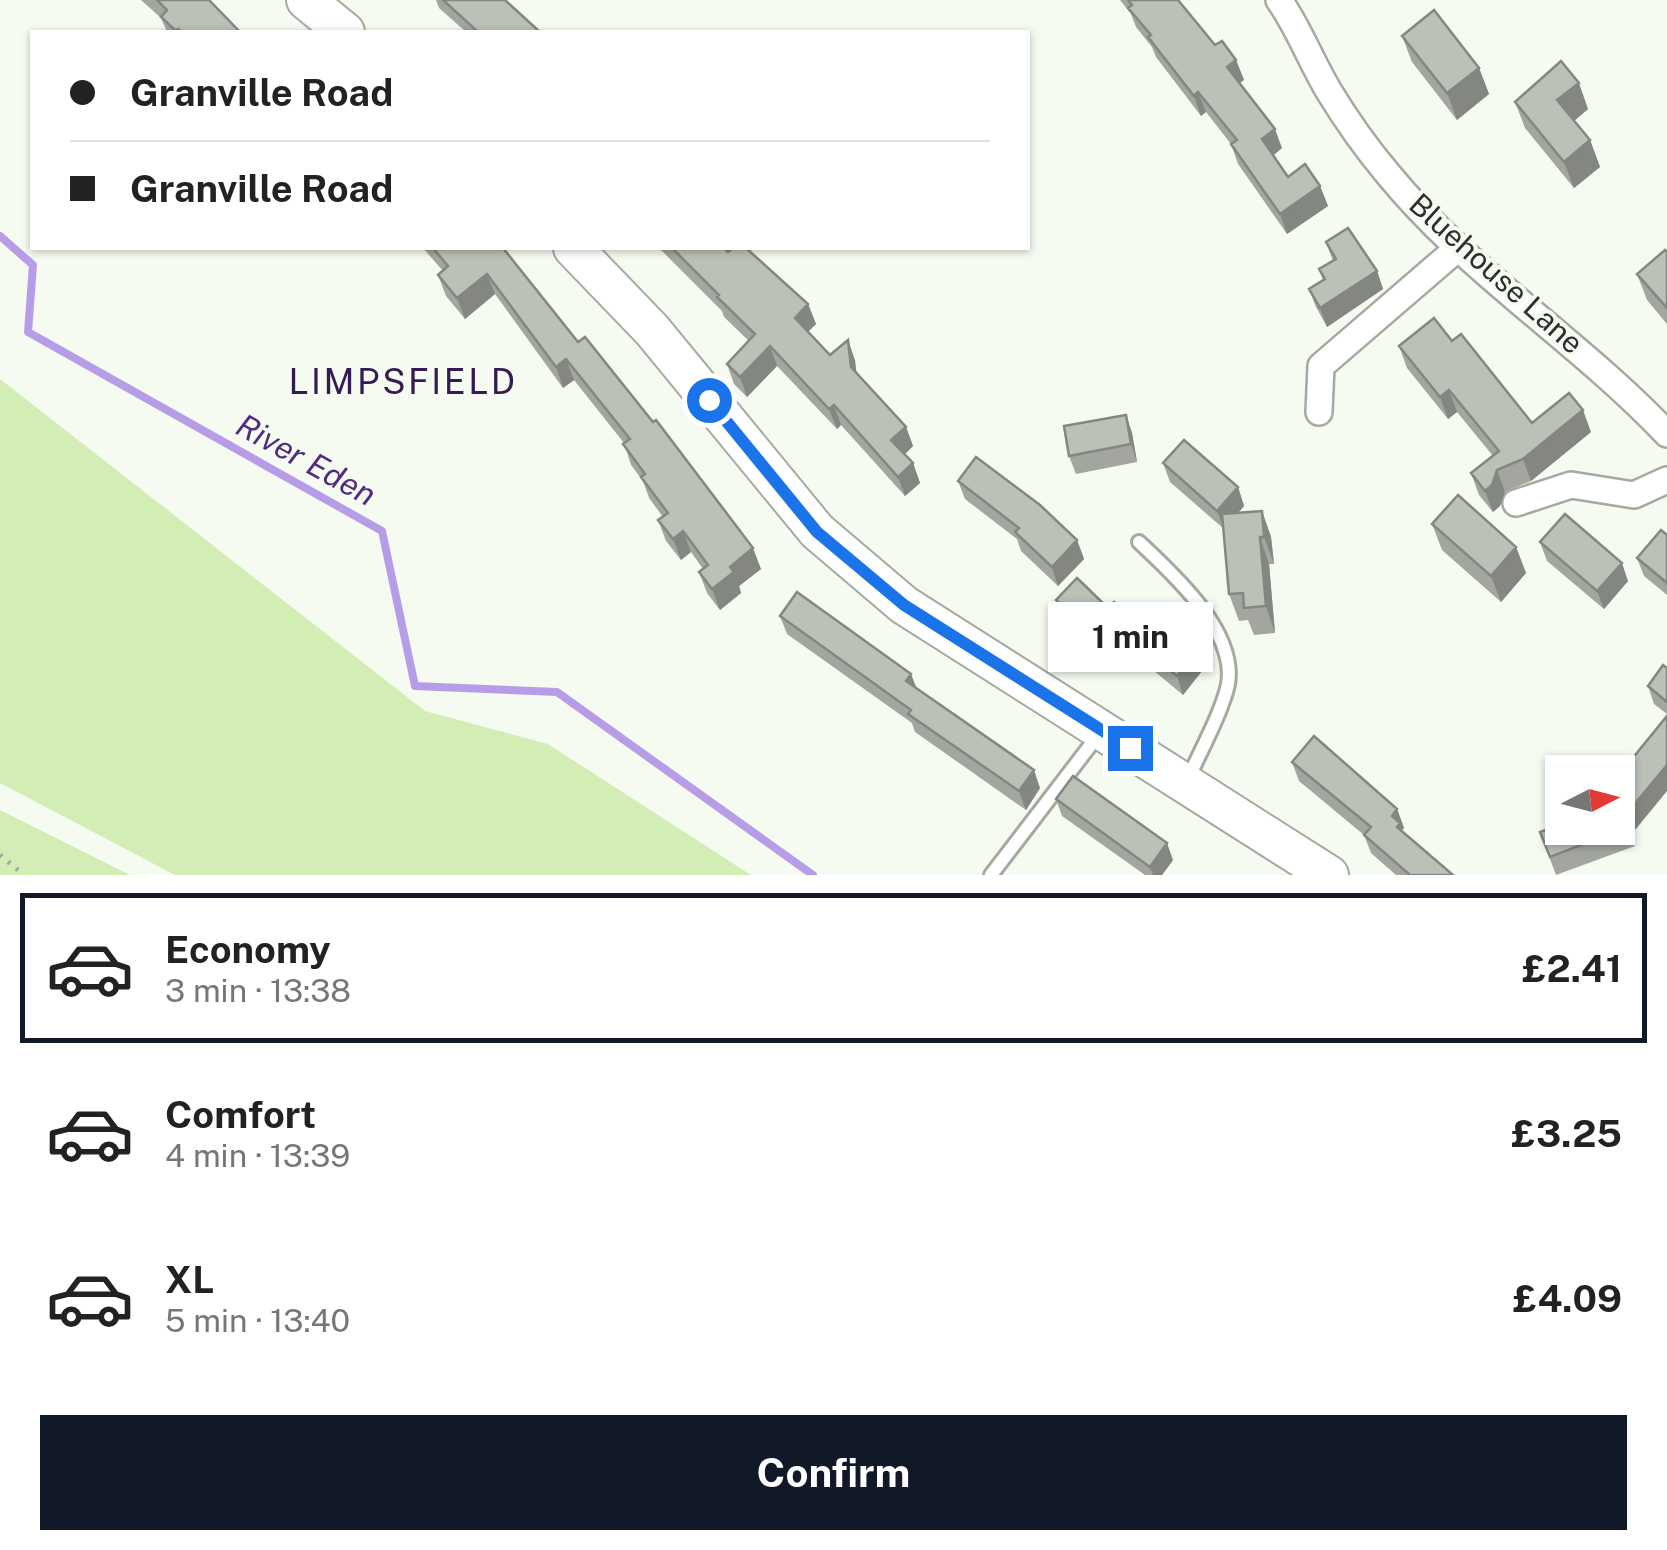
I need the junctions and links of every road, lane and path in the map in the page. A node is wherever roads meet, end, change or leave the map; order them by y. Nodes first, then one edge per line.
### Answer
1 (306, 0) edge
2 (1279, 0) edge
3 (343, 30) edge
4 (1458, 248) junction
5 (575, 250) edge
6 (1318, 412) dead end
7 (1667, 434) edge
8 (1667, 480) edge
9 (1516, 504) dead end
10 (1138, 542) dead end
11 (1101, 731) junction
12 (1186, 783) junction
13 (0, 855) edge
14 (24, 875) edge
15 (991, 875) edge
16 (1328, 875) edge

1 - 3 street
2 - 4 street, Bluehouse Lane
4 - 6 street
4 - 7 street, Bluehouse Lane
5 - 11 street
8 - 9 street
10 - 12 lane
11 - 12 street
11 - 15 lane
12 - 16 street
13 - 14 path

